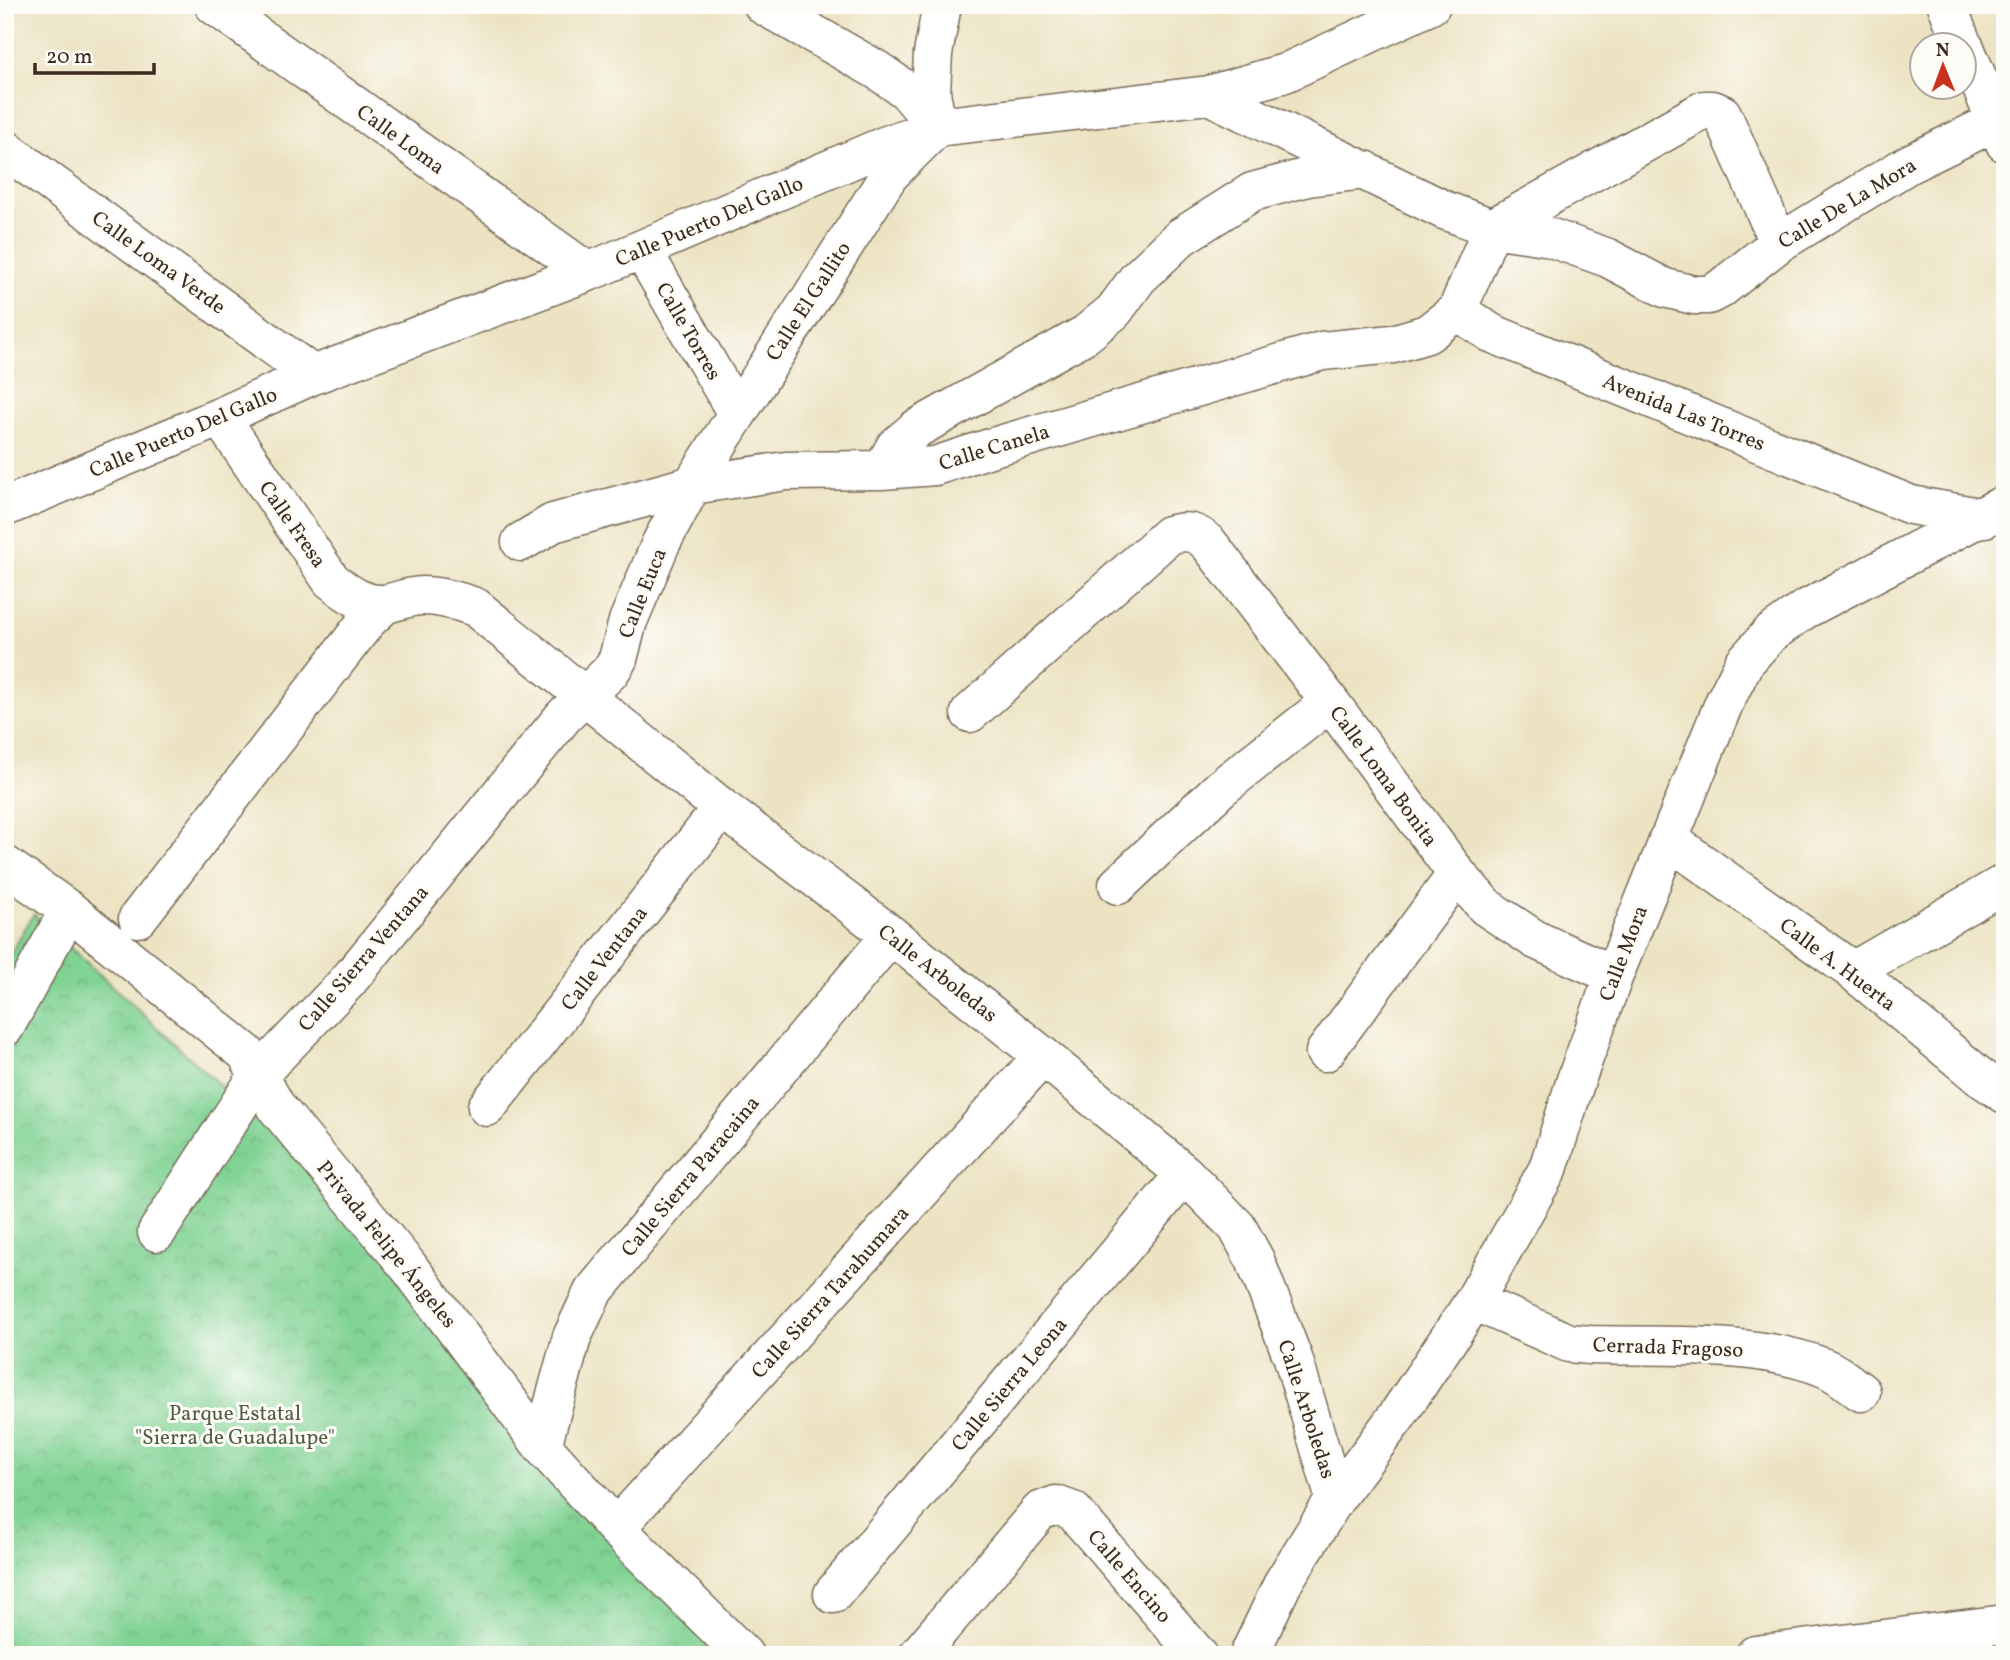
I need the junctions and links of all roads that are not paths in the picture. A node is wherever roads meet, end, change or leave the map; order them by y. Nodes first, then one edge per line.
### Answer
1 (214, 5) edge
2 (763, 5) edge
3 (942, 5) edge
4 (1431, 5) edge
5 (1947, 5) edge
6 (1958, 32) edge
7 (1979, 79) edge
8 (1209, 94) junction
9 (937, 127) junction
10 (2001, 127) edge
11 (5, 149) edge
12 (1365, 170) junction
13 (1492, 228) junction
14 (1779, 243) junction
15 (642, 250) junction
16 (588, 272) junction
17 (1457, 310) junction
18 (313, 375) junction
19 (736, 412) junction
20 (219, 417) junction
21 (882, 470) junction
22 (692, 485) junction
23 (5, 508) edge
24 (1995, 514) edge
25 (522, 542) dead end
26 (385, 604) junction
27 (585, 695) junction
28 (1330, 702) junction
29 (970, 713) dead end
30 (722, 808) junction
31 (1668, 839) junction
32 (5, 865) edge
33 (1457, 874) junction
34 (2005, 883) edge
35 (1118, 885) dead end
36 (69, 910) junction
37 (138, 918) dead end
38 (891, 935) junction
39 (1853, 971) junction
40 (1614, 975) junction
41 (5, 1027) edge
42 (1325, 1052) dead end
43 (1043, 1056) junction
44 (259, 1074) junction
45 (2005, 1094) edge
46 (487, 1107) dead end
47 (1185, 1174) junction
48 (157, 1232) dead end
49 (1474, 1300) junction
50 (1861, 1392) dead end
51 (542, 1446) junction
52 (1335, 1499) junction
53 (616, 1528) junction
54 (833, 1594) dead end
55 (2005, 1624) edge
56 (744, 1655) edge
57 (918, 1655) edge
58 (1198, 1655) edge
59 (1249, 1655) edge
60 (1755, 1655) edge

1 - 16 street, Calle Loma
2 - 9 street
3 - 9 street
4 - 8 street, Calle Puerto Del Gallo
5 - 6 street
7 - 10 street
8 - 9 street, Calle Puerto Del Gallo
8 - 12 street
9 - 15 street, Calle Puerto Del Gallo
9 - 19 street, Calle El Gallito
10 - 14 street, Calle De La Mora
11 - 18 street, Calle Loma Verde
12 - 13 street
12 - 21 street
13 - 14 street, Calle De La Mora
13 - 14 street
13 - 17 street
15 - 16 street, Calle Puerto Del Gallo
15 - 19 street, Calle Torres
16 - 18 street, Calle Puerto Del Gallo
17 - 21 street, Calle Canela
17 - 24 street, Avenida Las Torres
18 - 20 street, Calle Puerto Del Gallo
19 - 22 street, Calle El Gallito
20 - 23 street, Calle Puerto Del Gallo
20 - 26 street, Calle Fresa
21 - 22 street, Calle Canela
22 - 25 street, Calle Canela
22 - 27 street, Calle Euca
24 - 31 street, Calle Mora
26 - 27 street, Calle Arboledas
26 - 37 street
27 - 30 street, Calle Arboledas
27 - 44 street, Calle Sierra Ventana
28 - 29 street, Calle Loma Bonita
28 - 33 street, Calle Loma Bonita
28 - 35 street
30 - 38 street, Calle Arboledas
30 - 46 street, Calle Ventana
31 - 39 street, Calle A. Huerta
31 - 40 street, Calle Mora
32 - 36 street, Privada Felipe Ángeles
33 - 40 street, Calle Loma Bonita
33 - 42 street
34 - 39 street
36 - 41 street
36 - 44 street, Privada Felipe Ángeles
38 - 43 street, Calle Arboledas
38 - 51 street, Calle Sierra Paracaina
39 - 45 street, Calle A. Huerta
40 - 49 street, Calle Mora
43 - 47 street, Calle Arboledas
43 - 53 street, Calle Sierra Tarahumara
44 - 48 street, Calle Sierra Ventana
44 - 51 street, Privada Felipe Ángeles
47 - 52 street, Calle Arboledas
47 - 54 street, Calle Sierra Leona
49 - 50 street, Cerrada Fragoso
49 - 52 street, Calle Mora
51 - 53 street, Privada Felipe Ángeles
52 - 59 street, Calle Mora
53 - 56 street, Privada Felipe Ángeles
55 - 60 street
57 - 58 street, Calle Encino

